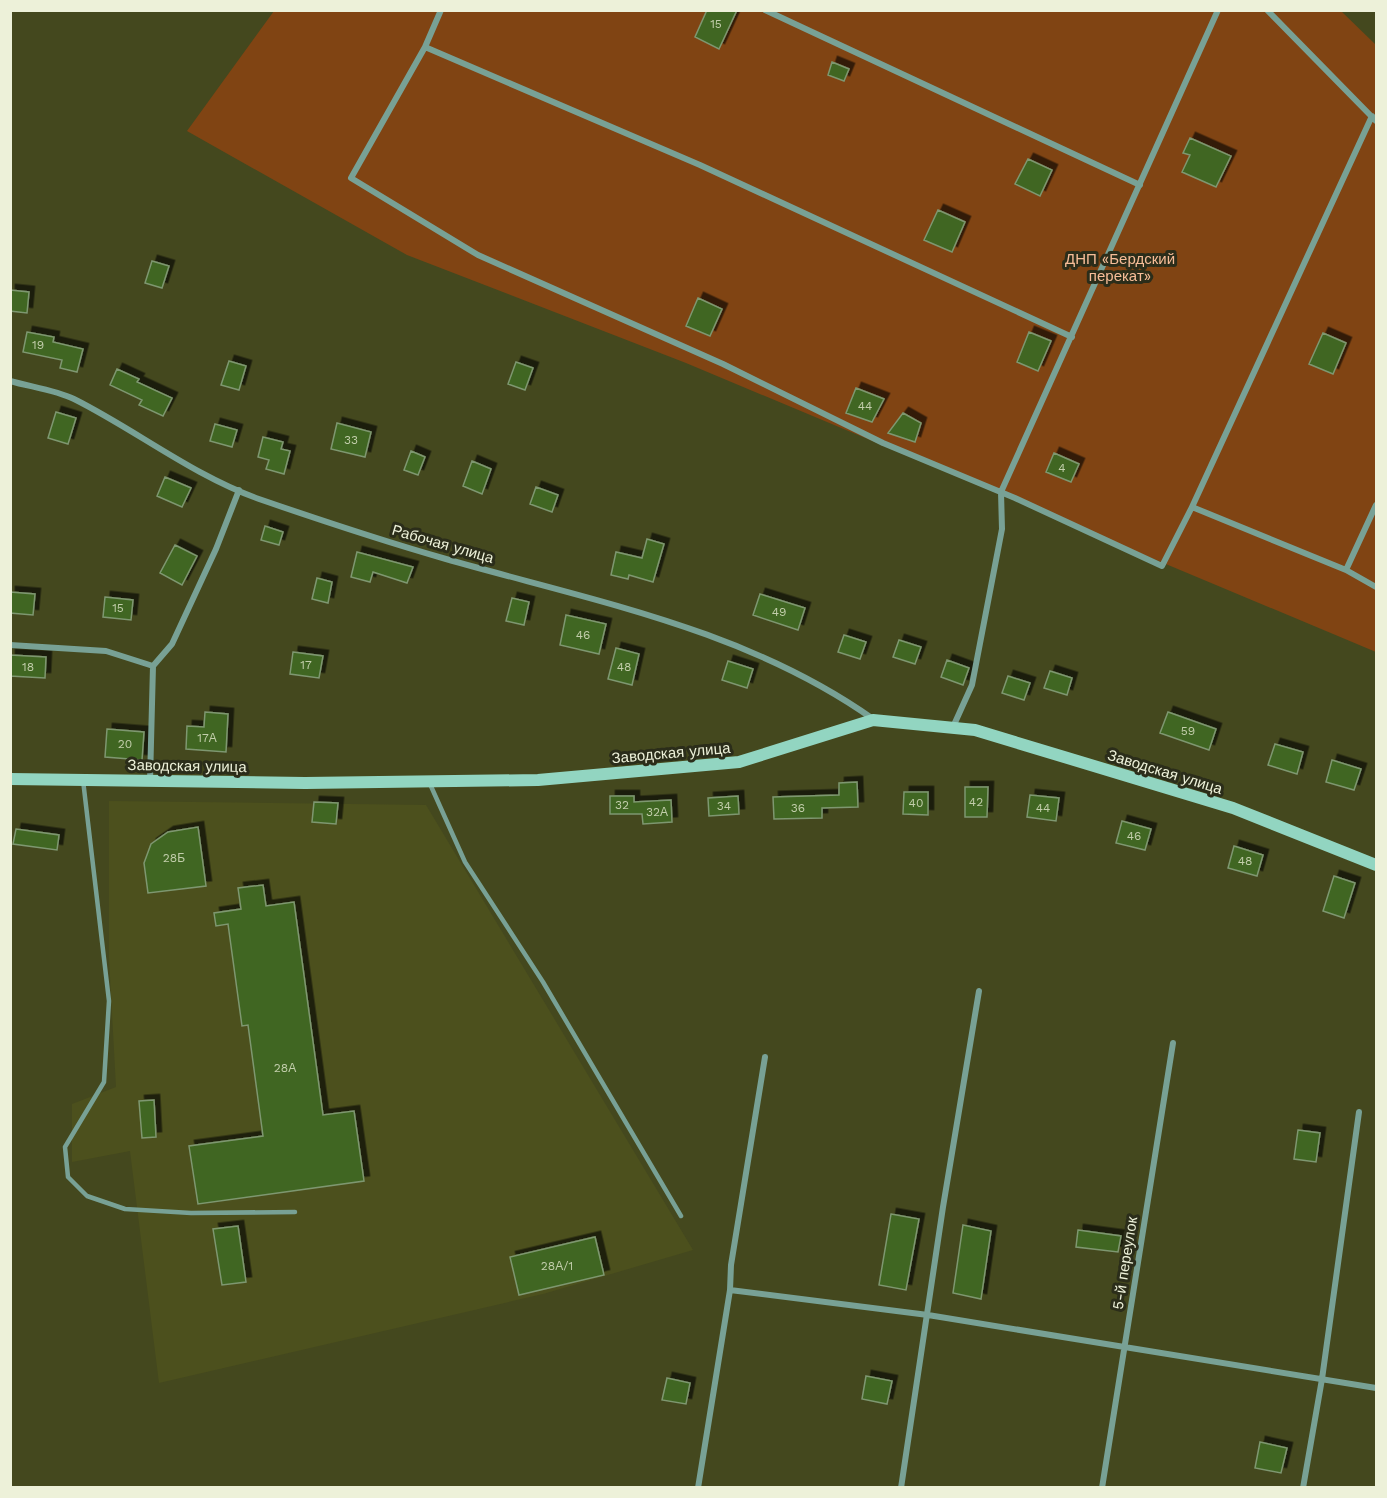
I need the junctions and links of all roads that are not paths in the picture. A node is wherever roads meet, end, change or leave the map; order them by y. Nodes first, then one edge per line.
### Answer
1 (441, 10) edge
2 (765, 10) edge
3 (1218, 10) edge
4 (1267, 10) edge
5 (425, 47) junction
6 (1374, 119) edge
7 (1140, 185) junction
8 (1072, 337) junction
9 (10, 381) edge
10 (239, 490) junction
11 (1001, 492) junction
12 (1377, 505) edge
13 (1192, 507) junction
14 (1346, 570) junction
15 (1377, 587) edge
16 (10, 645) edge
17 (153, 666) junction
18 (873, 720) junction
19 (953, 728) junction
20 (10, 779) edge
21 (83, 780) junction
22 (150, 781) junction
23 (429, 781) junction
24 (1377, 865) edge
25 (979, 991) dead end
26 (1173, 1043) dead end
27 (765, 1057) dead end
28 (1359, 1112) dead end
29 (296, 1212) dead end
30 (681, 1216) dead end
31 (730, 1290) junction
32 (928, 1315) junction
33 (1123, 1346) junction
34 (1322, 1379) junction
35 (1377, 1388) edge
36 (698, 1488) edge
37 (901, 1488) edge
38 (1102, 1488) edge
39 (1303, 1488) edge

1 - 5 street
2 - 7 street
3 - 7 street
4 - 6 street
5 - 8 street
5 - 11 street
6 - 13 street
7 - 8 street
8 - 11 street
9 - 10 street, Рабочая улица
10 - 17 street
10 - 18 street, Рабочая улица
11 - 13 street
11 - 19 street
12 - 14 street
13 - 14 street
14 - 15 street
16 - 17 street
17 - 22 street
18 - 19 street, Заводская улица
18 - 23 street, Заводская улица
19 - 24 street, Заводская улица
20 - 21 street, Заводская улица
21 - 22 street, Заводская улица
21 - 29 lane
22 - 23 street, Заводская улица
23 - 30 lane
25 - 32 street
26 - 33 street, 5-й переулок
27 - 31 street
28 - 34 street
31 - 32 street
31 - 36 street
32 - 33 street
32 - 37 street
33 - 34 street
33 - 38 street, 5-й переулок
34 - 35 street
34 - 39 street

